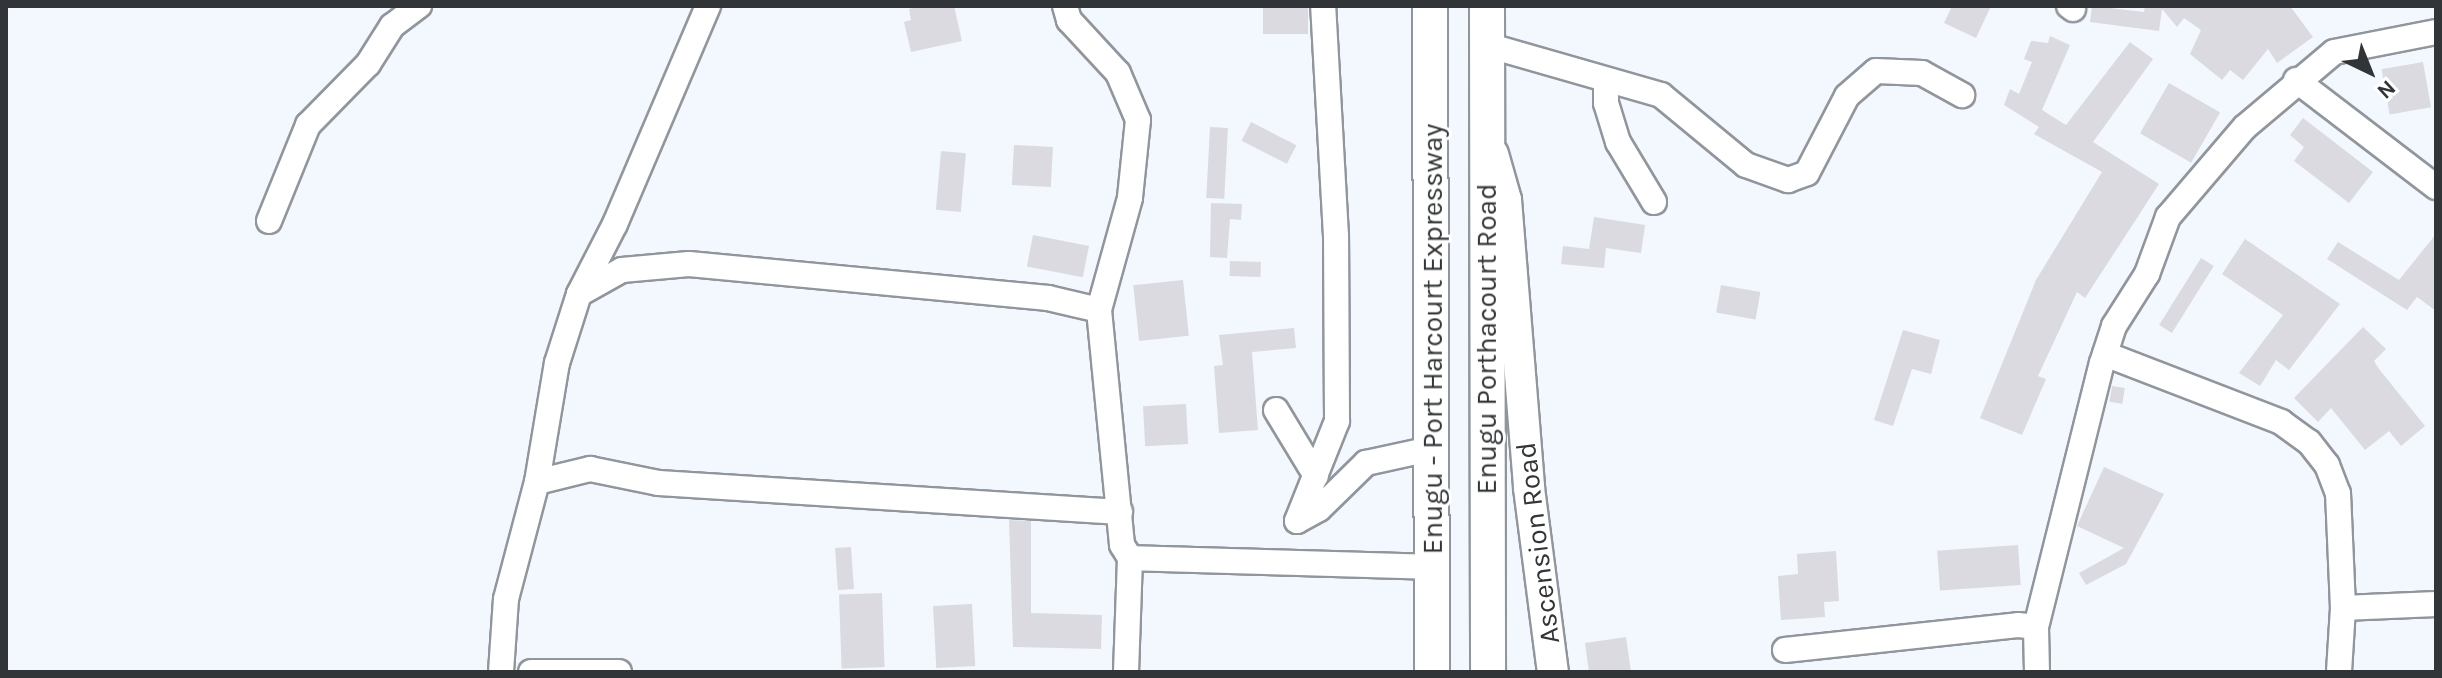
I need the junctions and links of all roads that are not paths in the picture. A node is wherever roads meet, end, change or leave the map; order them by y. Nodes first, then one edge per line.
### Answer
1 (419, 6) edge
2 (708, 6) edge
3 (1065, 6) edge
4 (1323, 6) edge
5 (1430, 6) edge
6 (1487, 6) edge
7 (2436, 32) edge
8 (1487, 45) junction
9 (2296, 80) junction
10 (1606, 81) junction
11 (1962, 95) dead end
12 (1486, 128) junction
13 (2436, 187) edge
14 (1654, 202) dead end
15 (269, 221) dead end
16 (579, 294) junction
17 (1099, 310) junction
18 (2105, 354) junction
19 (1276, 410) dead end
20 (1435, 448) junction
21 (1316, 476) junction
22 (537, 482) junction
23 (1120, 512) junction
24 (1130, 558) junction
25 (1433, 567) junction
26 (2436, 604) edge
27 (2343, 608) junction
28 (2036, 627) junction
29 (1785, 650) dead end
30 (501, 672) edge
31 (531, 672) edge
32 (619, 672) edge
33 (1126, 672) edge
34 (1432, 672) edge
35 (1488, 672) edge
36 (1553, 672) edge
37 (2037, 672) edge
38 (2339, 672) edge

1 - 15 street
2 - 16 street
3 - 17 street
4 - 21 street
5 - 20 highway, Enugu - Port Harcourt Expressway
6 - 8 highway, Enugu Porthacourt Road
7 - 9 street
8 - 10 street
8 - 12 highway, Enugu Porthacourt Road
9 - 13 street
9 - 18 street
10 - 11 street
10 - 14 street
12 - 35 highway, Enugu Porthacourt Road
12 - 36 main road, Ascension Road
16 - 17 street
16 - 22 street
17 - 23 street
18 - 27 street
18 - 28 street
19 - 21 street
20 - 21 street
20 - 25 highway, Enugu - Port Harcourt Expressway
22 - 23 street
22 - 30 street
23 - 24 street
24 - 25 street
24 - 33 street
25 - 34 highway, Enugu - Port Harcourt Expressway
26 - 27 street
27 - 38 street
28 - 29 street
28 - 37 street
31 - 32 street

